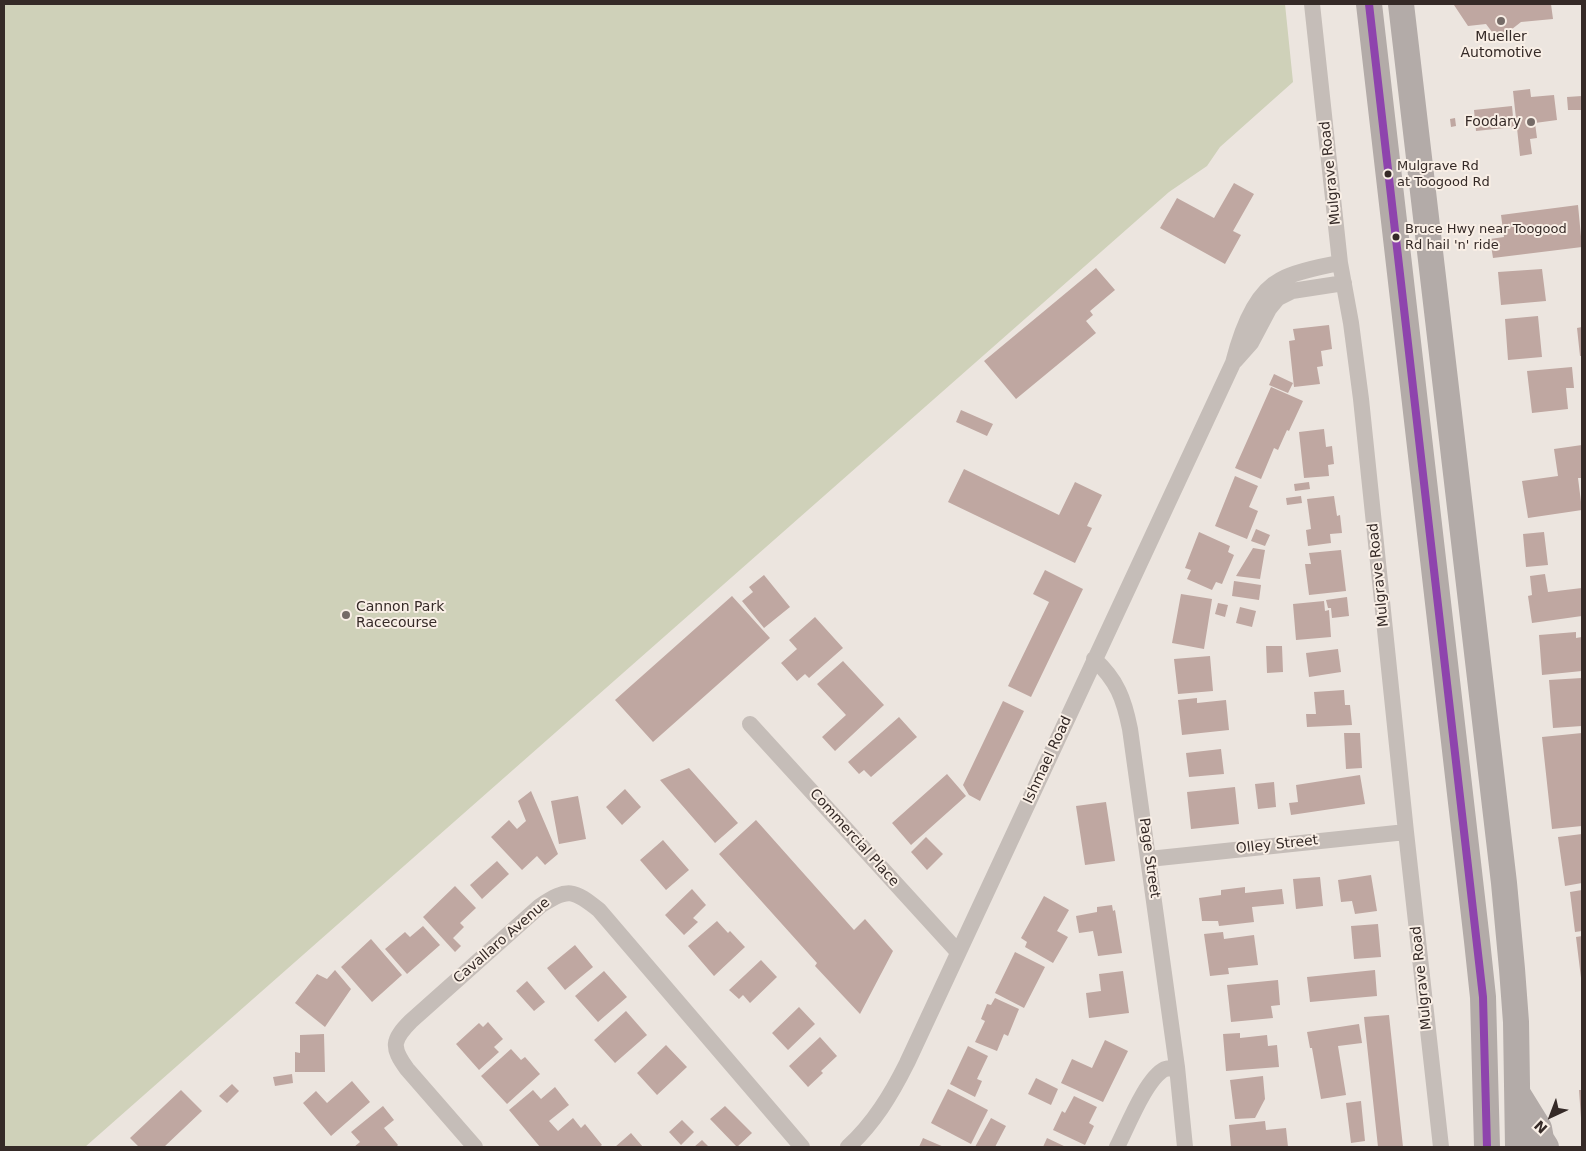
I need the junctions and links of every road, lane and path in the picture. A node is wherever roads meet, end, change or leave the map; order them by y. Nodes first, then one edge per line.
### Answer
1 (1312, 4) edge
2 (1369, 4) edge
3 (1401, 4) edge
4 (1340, 263) junction
5 (1344, 283) junction
6 (1233, 362) junction
7 (1094, 659) junction
8 (750, 724) dead end
9 (1406, 832) junction
10 (1149, 858) junction
11 (958, 952) junction
12 (1177, 1067) junction
13 (1517, 1094) junction
14 (475, 1147) edge
15 (802, 1147) edge
16 (848, 1147) edge
17 (1117, 1147) edge
18 (1185, 1147) edge
19 (1441, 1147) edge
20 (1487, 1147) edge
21 (1518, 1147) edge
22 (1546, 1147) edge

1 - 4 street, Mulgrave Road
2 - 20 main road
3 - 13 main road
4 - 5 street, Mulgrave Road
4 - 6 street, Ishmael Road
5 - 6 street, Ishmael Road
5 - 9 street, Mulgrave Road
6 - 7 street, Ishmael Road
7 - 10 street, Page Street
7 - 11 street, Ishmael Road
8 - 11 street, Commercial Place
9 - 10 street, Olley Street
9 - 19 street, Mulgrave Road
10 - 12 street, Page Street
11 - 16 street, Ishmael Road
12 - 17 street
12 - 18 street, Page Street
13 - 21 main road
13 - 22 main road
14 - 15 street, Cavallaro Avenue

